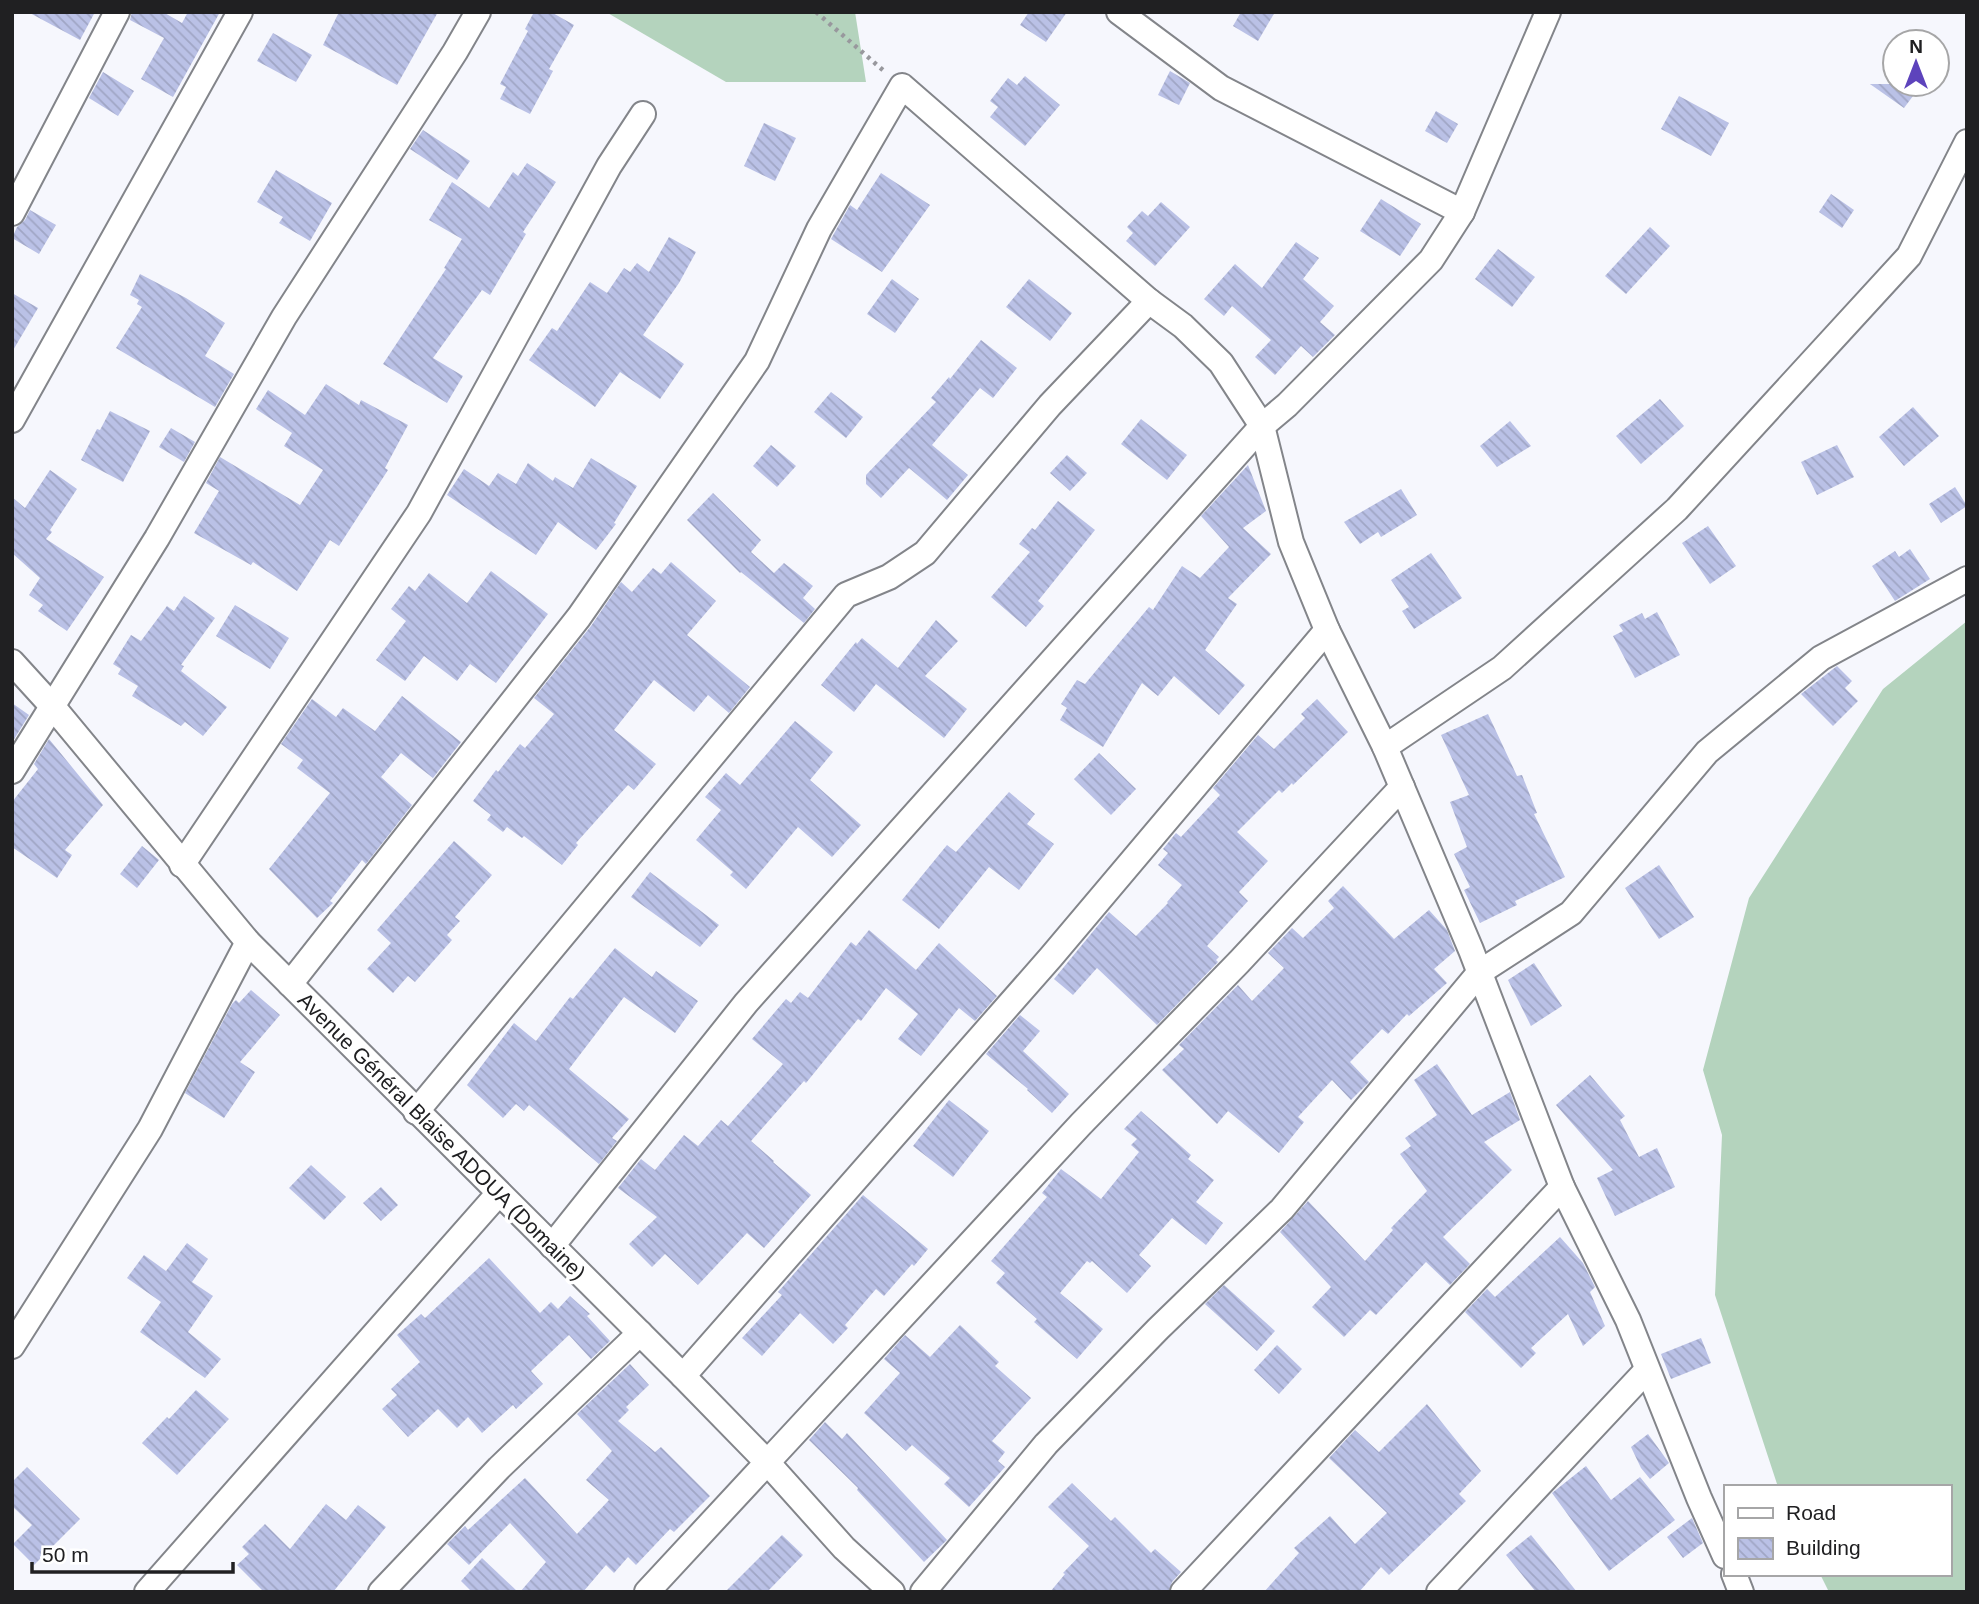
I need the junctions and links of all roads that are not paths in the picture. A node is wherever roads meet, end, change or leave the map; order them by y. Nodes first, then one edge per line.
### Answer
1 (117, 12) edge
2 (240, 12) edge
3 (478, 12) edge
4 (1119, 12) edge
5 (1548, 12) edge
6 (643, 114) dead end
7 (1967, 142) edge
8 (1462, 212) junction
9 (12, 213) edge
10 (1149, 301) junction
11 (12, 420) edge
12 (1262, 426) junction
13 (1967, 579) edge
14 (1327, 630) junction
15 (12, 662) edge
16 (53, 707) junction
17 (1385, 747) junction
18 (12, 771) edge
19 (1402, 787) junction
20 (182, 865) junction
21 (248, 942) junction
22 (1480, 972) junction
23 (290, 984) junction
24 (416, 1112) junction
25 (1562, 1187) junction
26 (499, 1194) junction
27 (552, 1246) junction
28 (640, 1333) junction
29 (12, 1346) edge
30 (1647, 1370) junction
31 (683, 1376) junction
32 (766, 1461) junction
33 (1724, 1554) edge
34 (147, 1592) edge
35 (381, 1592) edge
36 (647, 1592) edge
37 (892, 1592) edge
38 (922, 1592) edge
39 (1183, 1592) edge
40 (1439, 1592) edge

1 - 9 street
2 - 11 street
3 - 16 street
4 - 8 street
5 - 8 street
6 - 20 street
7 - 17 street
8 - 12 street
10 - 12 street
10 - 23 street
10 - 24 street
12 - 14 street
12 - 27 street
13 - 22 street
14 - 17 street
14 - 31 street
15 - 16 street, Avenue Général Blaise ADOUA (Domaine)
16 - 18 street
16 - 20 street, Avenue Général Blaise ADOUA (Domaine)
17 - 19 street
19 - 22 street
19 - 32 street
20 - 21 street, Avenue Général Blaise ADOUA (Domaine)
21 - 23 street, Avenue Général Blaise ADOUA (Domaine)
21 - 29 street
22 - 25 street
22 - 38 street
23 - 24 street, Avenue Général Blaise ADOUA (Domaine)
24 - 26 street, Avenue Général Blaise ADOUA (Domaine)
25 - 30 street
25 - 39 street
26 - 27 street, Avenue Général Blaise ADOUA (Domaine)
26 - 34 street
27 - 28 street, Avenue Général Blaise ADOUA (Domaine)
28 - 31 street, Avenue Général Blaise ADOUA (Domaine)
28 - 35 street
30 - 33 street
30 - 40 street
31 - 32 street, Avenue Général Blaise ADOUA (Domaine)
32 - 36 street
32 - 37 street, Avenue Général Blaise ADOUA (Domaine)

